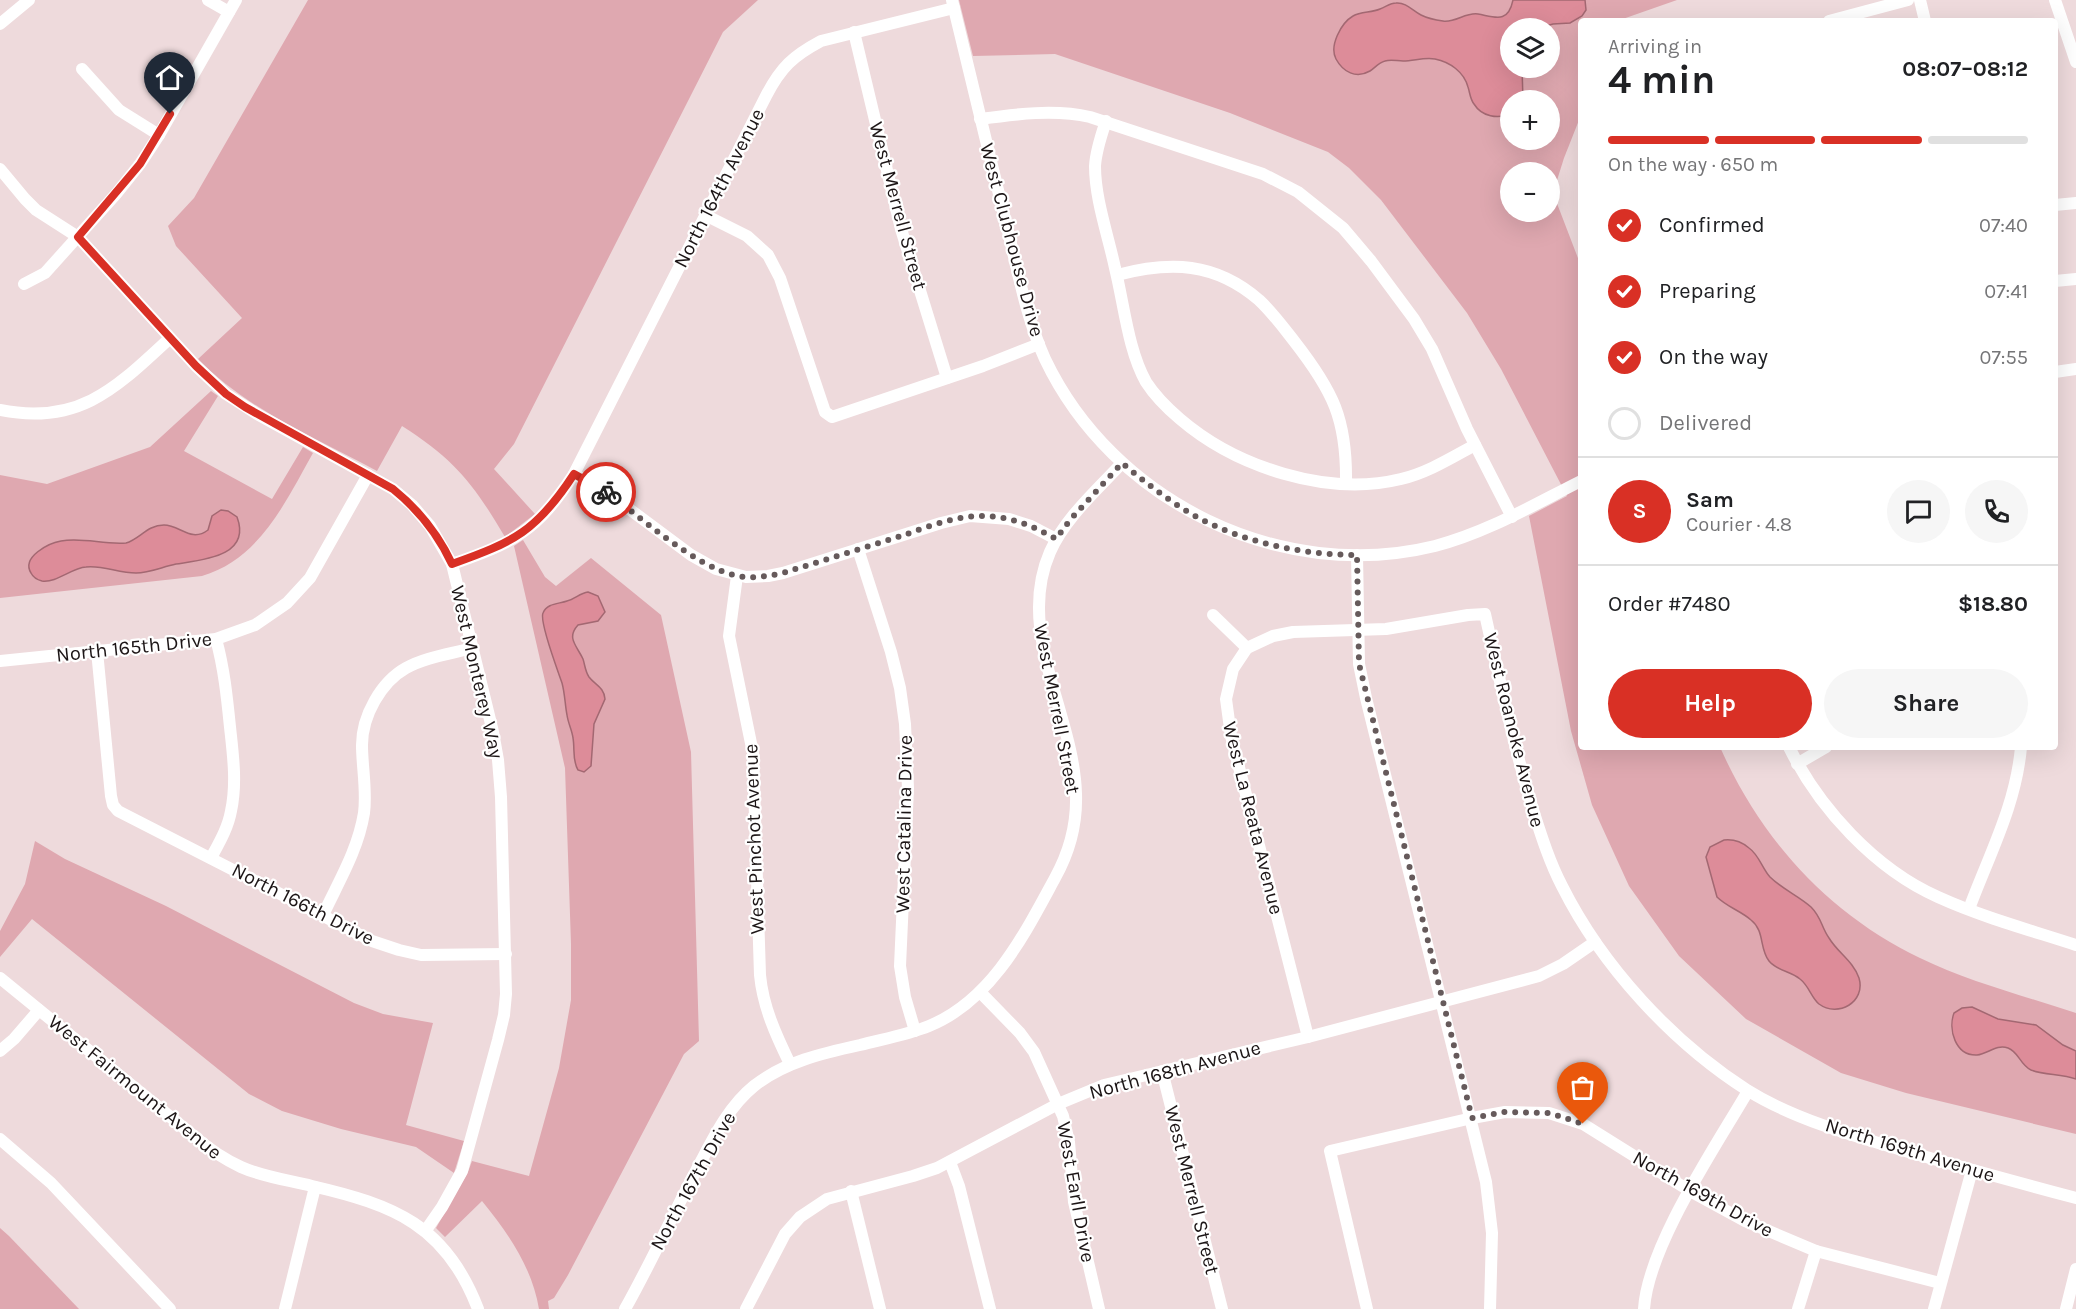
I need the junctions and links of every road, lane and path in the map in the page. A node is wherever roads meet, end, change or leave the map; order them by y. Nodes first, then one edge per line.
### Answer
1 (28, 0) edge
2 (208, 0) edge
3 (236, 0) edge
4 (1908, 0) edge
5 (1920, 0) edge
6 (2055, 0) edge
7 (953, 4) edge
8 (229, 12) junction
9 (1840, 18) edge
10 (1924, 18) edge
11 (0, 24) edge
12 (854, 32) junction
13 (2076, 62) edge
14 (82, 69) dead end
15 (980, 119) junction
16 (1106, 122) junction
17 (159, 135) junction
18 (0, 170) edge
19 (2076, 203) edge
20 (2058, 205) edge
21 (705, 214) junction
22 (78, 237) junction
23 (1117, 275) junction
24 (2076, 279) edge
25 (2058, 281) edge
26 (24, 284) dead end
27 (170, 338) junction
28 (1039, 344) junction
29 (2076, 369) edge
30 (2058, 372) edge
31 (947, 378) junction
32 (0, 410) edge
33 (1475, 446) junction
34 (1122, 463) junction
35 (574, 474) junction
36 (368, 475) junction
37 (1346, 483) junction
38 (1578, 483) edge
39 (1512, 517) junction
40 (1056, 539) junction
41 (858, 549) junction
42 (1357, 555) junction
43 (452, 564) junction
44 (737, 576) junction
45 (1214, 615) dead end
46 (1358, 628) junction
47 (216, 639) junction
48 (472, 648) junction
49 (1247, 648) junction
50 (97, 651) junction
51 (0, 661) edge
52 (1790, 750) edge
53 (1821, 750) edge
54 (2021, 750) edge
55 (1797, 764) junction
56 (211, 858) junction
57 (1968, 909) junction
58 (323, 915) junction
59 (1595, 942) junction
60 (2076, 945) edge
61 (506, 954) junction
62 (0, 978) edge
63 (980, 992) junction
64 (1442, 1003) junction
65 (39, 1010) junction
66 (915, 1031) junction
67 (1308, 1037) junction
68 (0, 1051) edge
69 (790, 1064) junction
70 (1162, 1071) junction
71 (1748, 1091) junction
72 (1058, 1104) junction
73 (1472, 1118) junction
74 (0, 1139) edge
75 (950, 1162) junction
76 (1972, 1170) junction
77 (315, 1187) junction
78 (852, 1191) junction
79 (1690, 1191) junction
80 (2076, 1198) edge
81 (426, 1230) junction
82 (1816, 1251) junction
83 (2076, 1269) edge
84 (1940, 1283) junction
85 (170, 1309) edge
86 (285, 1309) edge
87 (478, 1309) edge
88 (625, 1309) edge
89 (746, 1309) edge
90 (880, 1309) edge
91 (990, 1309) edge
92 (1099, 1309) edge
93 (1222, 1309) edge
94 (1367, 1309) edge
95 (1490, 1309) edge
96 (1644, 1309) edge
97 (1798, 1309) edge
98 (1934, 1309) edge
99 (2066, 1309) edge

1 - 11 street
2 - 8 street
3 - 8 street
4 - 9 street
5 - 10 street
6 - 13 street
7 - 12 street, North 164th Avenue
7 - 15 street, West Clubhouse Drive
8 - 17 street
12 - 21 street, North 164th Avenue
12 - 31 street, West Merrell Street
14 - 17 street
15 - 16 street
15 - 28 street, West Clubhouse Drive
16 - 23 street
16 - 33 street
17 - 22 street
18 - 22 street, West Monterey Way
19 - 20 street
21 - 31 street
21 - 35 street, North 164th Avenue
22 - 26 street
22 - 27 street, West Monterey Way
23 - 37 street
23 - 37 street
24 - 25 street
27 - 32 street
27 - 36 street, West Monterey Way
28 - 31 street
28 - 34 street, West Clubhouse Drive
29 - 30 street
33 - 37 street
33 - 39 street
34 - 40 street, West Merrell Street
34 - 42 street, West Clubhouse Drive
35 - 43 street, North 164th Avenue
35 - 44 street
36 - 43 street, West Monterey Way
36 - 47 street, North 165th Drive
38 - 39 street, West Clubhouse Drive
39 - 42 street, West Clubhouse Drive
40 - 41 street
40 - 63 street, West Merrell Street
41 - 44 street
41 - 66 street, West Catalina Drive
42 - 46 street
43 - 48 street, West Monterey Way
44 - 69 street, West Pinchot Avenue
45 - 49 street
46 - 49 street
46 - 59 street, West Roanoke Avenue
46 - 64 street
47 - 50 street, North 165th Drive
47 - 56 street
48 - 58 street
48 - 61 street, West Monterey Way
49 - 67 street, West La Reata Avenue
50 - 51 street, North 165th Drive
50 - 56 street, North 166th Drive
52 - 55 street
53 - 55 street
54 - 57 street
55 - 57 street
56 - 58 street, North 166th Drive
57 - 60 street
58 - 61 street, North 166th Drive
59 - 64 street, North 168th Avenue
59 - 71 street, West Roanoke Avenue
61 - 81 street, West Monterey Way
62 - 65 street, West Fairmount Avenue
63 - 66 street, North 167th Drive
63 - 72 street, West Earll Drive
64 - 67 street, North 168th Avenue
64 - 73 street
65 - 68 street
65 - 77 street, West Fairmount Avenue
66 - 69 street, North 167th Drive
67 - 70 street, North 168th Avenue
69 - 88 street, North 167th Drive
70 - 72 street, North 168th Avenue
70 - 93 street, West Merrell Street
71 - 76 street, North 169th Avenue
71 - 79 street
72 - 75 street, North 168th Avenue
72 - 92 street, West Earll Drive
73 - 79 street, North 169th Drive
73 - 94 street, North 169th Drive
73 - 95 street
74 - 85 street
75 - 78 street, North 168th Avenue
75 - 91 street
76 - 80 street, North 169th Avenue
76 - 84 street
77 - 81 street, West Fairmount Avenue
77 - 86 street
78 - 89 street, North 168th Avenue
78 - 90 street
79 - 82 street, North 169th Drive
79 - 96 street
81 - 87 street, West Fairmount Avenue
82 - 84 street, North 169th Drive
82 - 97 street
83 - 99 street
84 - 98 street

